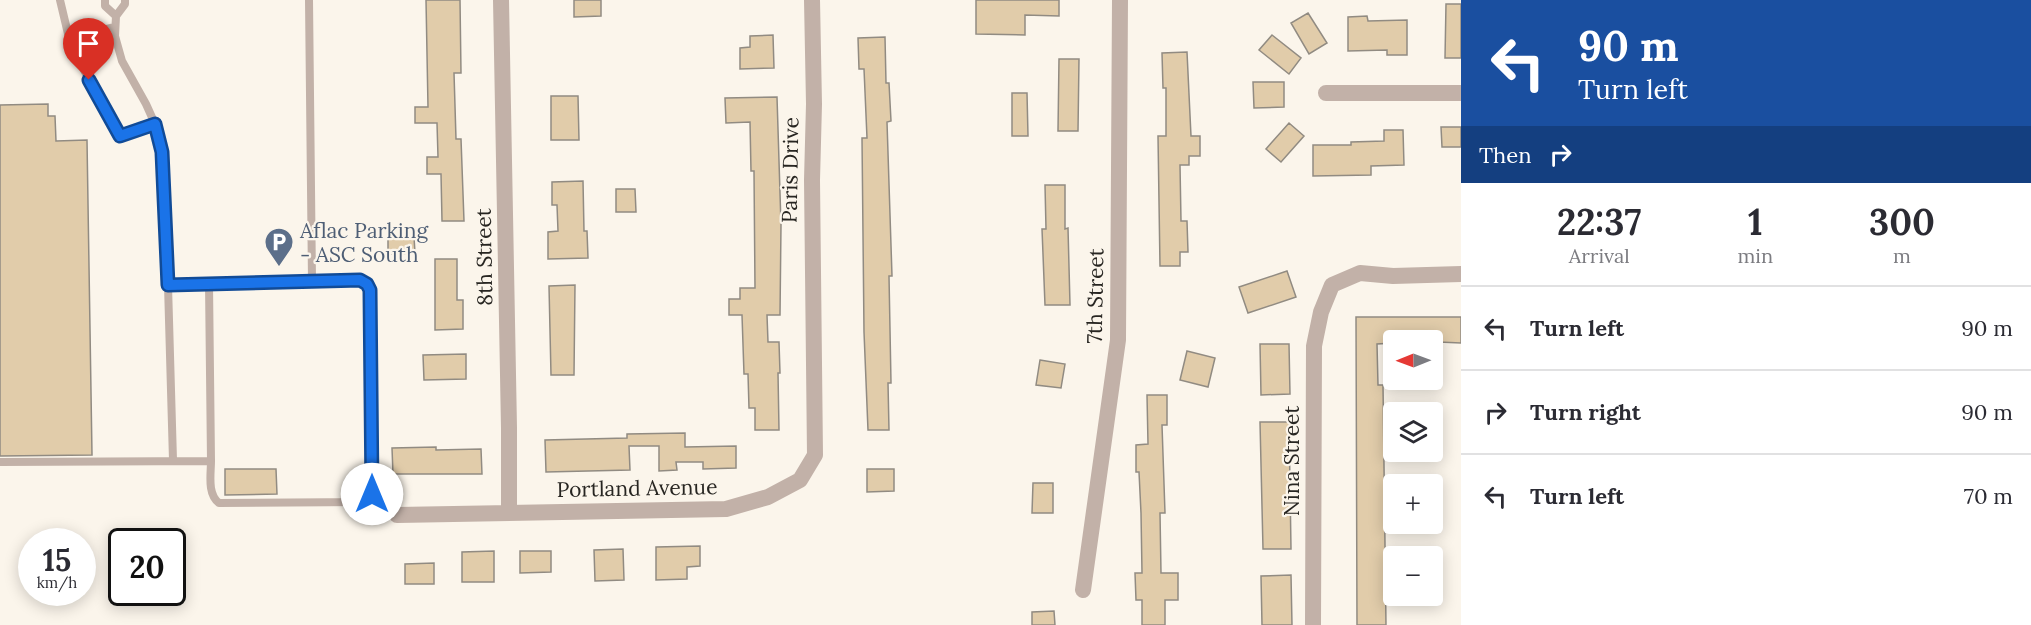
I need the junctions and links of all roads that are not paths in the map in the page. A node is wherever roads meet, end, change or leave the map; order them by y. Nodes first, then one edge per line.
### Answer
1 (60, 0) edge
2 (105, 0) edge
3 (125, 0) edge
4 (309, 0) edge
5 (501, 0) edge
6 (812, 0) edge
7 (1120, 0) edge
8 (116, 16) junction
9 (115, 27) junction
10 (69, 38) junction
11 (1326, 93) dead end
12 (1461, 93) edge
13 (155, 124) junction
14 (1461, 274) edge
15 (312, 281) junction
16 (209, 284) junction
17 (168, 285) junction
18 (813, 340) joint
19 (173, 460) junction
20 (211, 460) junction
21 (0, 462) edge
22 (509, 513) junction
23 (397, 515) dead end
24 (1083, 590) dead end
25 (1313, 625) edge

1 - 10 lane
2 - 8 lane
3 - 8 lane
4 - 15 lane
5 - 22 street, 8th Street
6 - 18 street, Paris Drive
7 - 24 street, 7th Street
8 - 9 lane
9 - 10 lane
9 - 13 lane
10 - 13 lane
11 - 12 street
13 - 17 lane
14 - 25 street, Nina Street
15 - 16 lane
15 - 20 lane
16 - 17 lane
16 - 20 lane
17 - 19 lane
18 - 22 street, Portland Avenue
19 - 20 lane
19 - 21 lane
22 - 23 street, Portland Avenue

